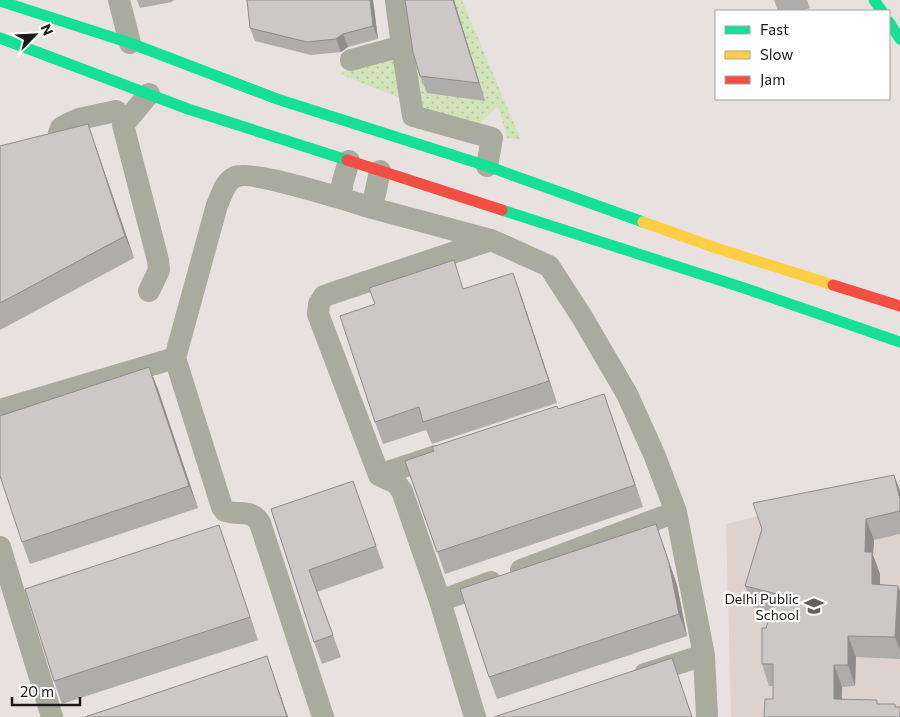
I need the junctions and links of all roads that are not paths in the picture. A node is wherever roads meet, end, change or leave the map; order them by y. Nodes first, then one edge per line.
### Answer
1 (118, 0) edge
2 (0, 1) edge
3 (396, 1) dead end
4 (890, 24) edge
5 (0, 38) edge
6 (900, 39) edge
7 (130, 43) junction
8 (402, 46) junction
9 (351, 60) dead end
10 (120, 84) junction
11 (149, 94) junction
12 (120, 118) junction
13 (62, 140) edge
14 (350, 161) junction
15 (487, 166) junction
16 (380, 171) junction
17 (340, 198) junction
18 (372, 208) junction
19 (491, 240) junction
20 (149, 291) dead end
21 (900, 306) edge
22 (900, 342) edge
23 (176, 358) junction
24 (0, 410) edge
25 (453, 451) edge
26 (379, 474) junction
27 (676, 512) junction
28 (0, 547) edge
29 (440, 601) junction
30 (704, 655) junction
31 (622, 682) edge
32 (52, 717) edge
33 (323, 717) edge
34 (475, 717) edge
35 (707, 717) edge

1 - 7 street
2 - 7 main road
3 - 8 street
4 - 6 main road
5 - 10 main road
7 - 15 main road
8 - 9 street
8 - 15 street
10 - 11 main road
10 - 12 street
11 - 12 street
11 - 14 main road
12 - 13 street
12 - 20 street
14 - 16 main road
14 - 17 street
15 - 21 main road
16 - 18 street
16 - 22 main road
17 - 18 street
17 - 23 street
18 - 19 street
19 - 26 street
19 - 27 street
23 - 24 street
23 - 33 street
25 - 26 street
26 - 29 street
27 - 29 street
27 - 30 street
28 - 32 street
29 - 34 street
30 - 31 street
30 - 35 street

